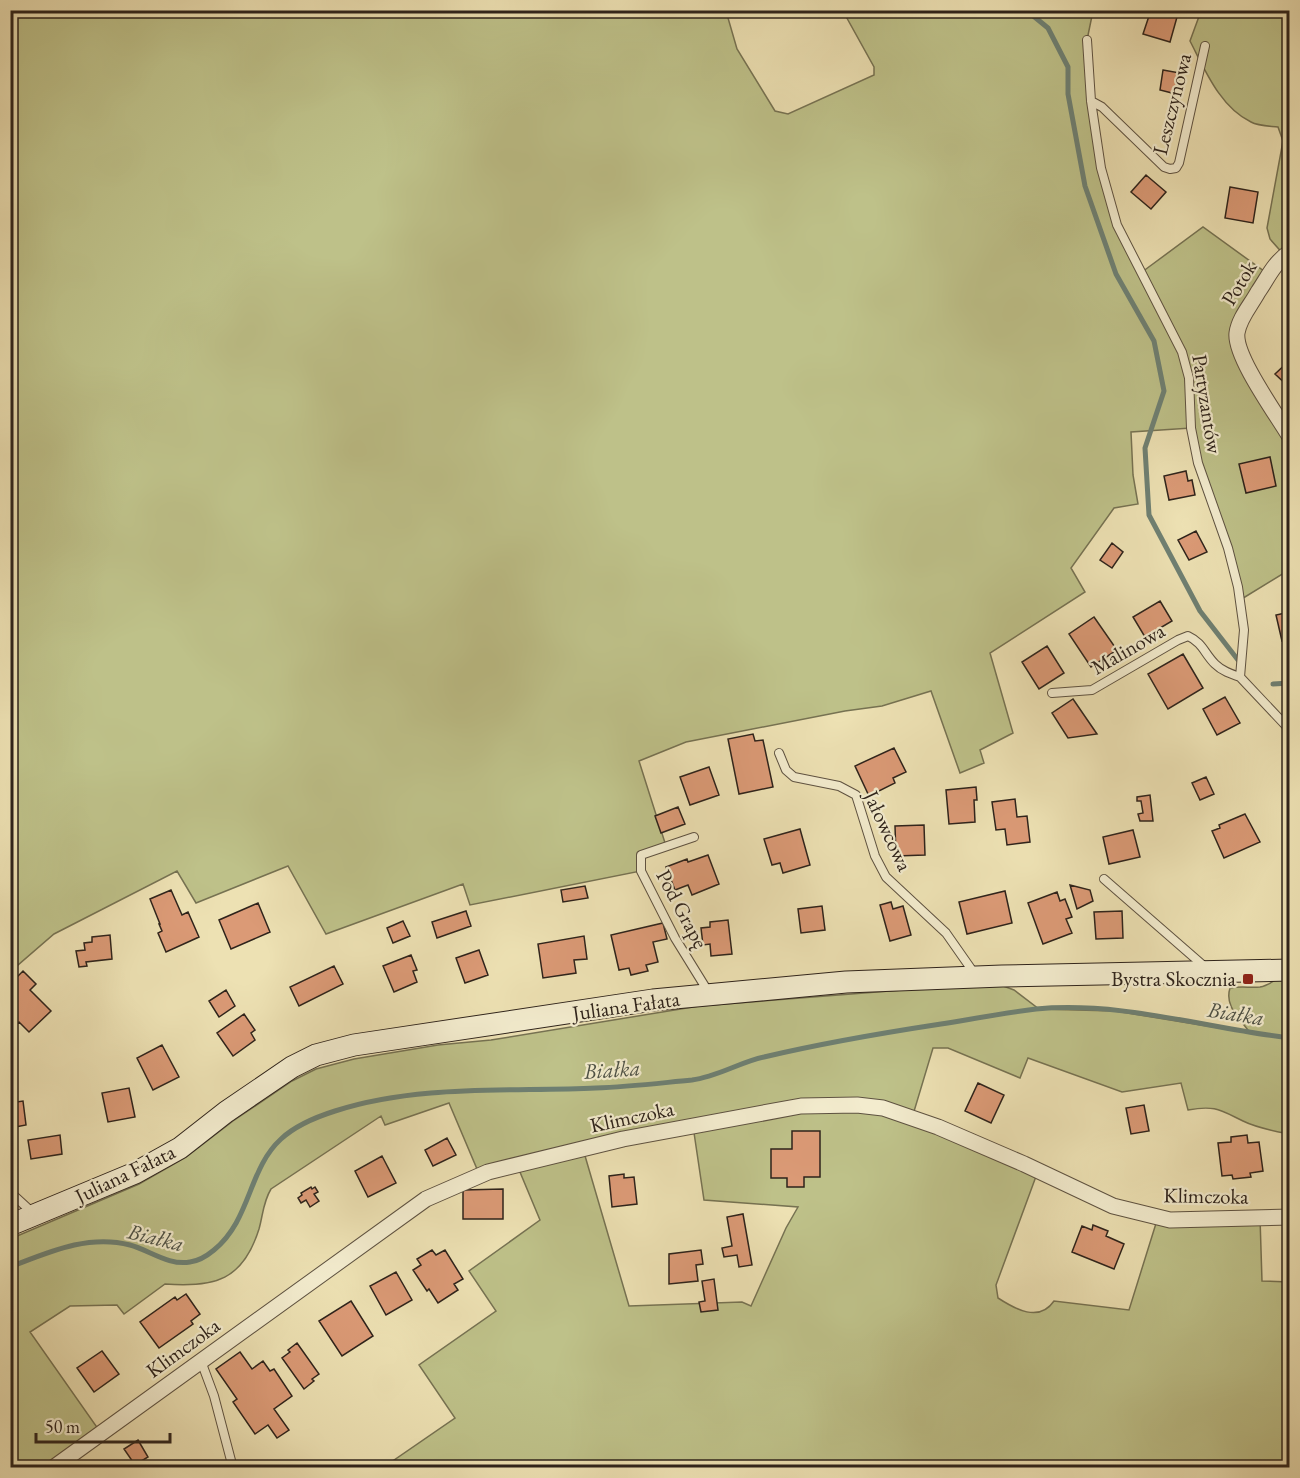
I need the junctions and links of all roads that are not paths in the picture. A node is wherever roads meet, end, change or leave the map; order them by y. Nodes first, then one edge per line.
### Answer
1 (1087, 40) dead end
2 (1204, 46) dead end
3 (1091, 100) junction
4 (1290, 252) edge
5 (1290, 437) edge
6 (1240, 677) junction
7 (1052, 693) dead end
8 (1290, 730) edge
9 (779, 753) dead end
10 (694, 837) dead end
11 (1104, 879) dead end
12 (1290, 970) edge
13 (1210, 971) junction
14 (976, 977) junction
15 (710, 994) junction
16 (10, 1192) edge
17 (35, 1215) junction
18 (1290, 1217) edge
19 (10, 1225) edge
20 (201, 1361) junction
21 (54, 1467) edge
22 (233, 1467) edge

1 - 3 lane, Partyzantów
2 - 3 lane, Leszczynowa
3 - 6 lane, Partyzantów
4 - 5 street, Potok
6 - 7 lane, Malinowa
6 - 8 lane
9 - 14 lane, Jałowcowa
10 - 15 lane, Pod Grapę
11 - 13 lane
12 - 13 street, Juliana Fałata
13 - 14 street, Juliana Fałata
14 - 15 street, Juliana Fałata
15 - 17 street, Juliana Fałata
16 - 17 lane
17 - 19 street, Juliana Fałata
18 - 20 street, Klimczoka
20 - 21 street, Klimczoka
20 - 22 lane

